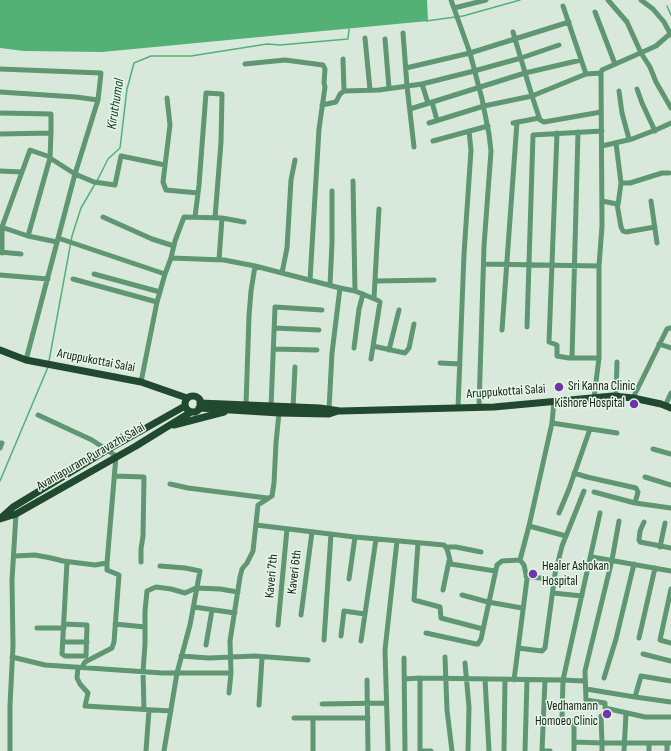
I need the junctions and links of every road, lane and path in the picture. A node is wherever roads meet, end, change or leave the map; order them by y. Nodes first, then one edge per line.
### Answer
1 (451, 0) edge
2 (486, 0) edge
3 (608, 0) edge
4 (641, 0) edge
5 (563, 6) dead end
6 (454, 8) junction
7 (595, 12) dead end
8 (569, 22) junction
9 (513, 32) dead end
10 (404, 33) dead end
11 (671, 34) edge
12 (365, 38) dead end
13 (385, 39) dead end
14 (515, 40) junction
15 (559, 45) dead end
16 (470, 53) junction
17 (641, 53) junction
18 (521, 58) junction
19 (343, 59) dead end
20 (581, 60) junction
21 (245, 64) dead end
22 (615, 64) junction
23 (406, 68) junction
24 (0, 69) edge
25 (474, 71) junction
26 (526, 73) junction
27 (600, 73) junction
28 (586, 74) junction
29 (422, 84) junction
30 (407, 86) junction
31 (389, 88) junction
32 (478, 88) junction
33 (637, 89) dead end
34 (370, 90) junction
35 (344, 91) junction
36 (619, 91) dead end
37 (0, 92) edge
38 (532, 96) junction
39 (167, 98) dead end
40 (98, 100) junction
41 (430, 103) junction
42 (322, 105) junction
43 (484, 106) junction
44 (671, 108) edge
45 (410, 109) junction
46 (601, 112) junction
47 (0, 113) edge
48 (539, 118) junction
49 (438, 120) junction
50 (429, 123) dead end
51 (671, 123) edge
52 (488, 126) junction
53 (469, 131) junction
54 (602, 131) junction
55 (655, 131) junction
56 (578, 132) junction
57 (51, 133) junction
58 (557, 133) junction
59 (0, 134) edge
60 (630, 140) junction
61 (433, 141) dead end
62 (616, 143) junction
63 (602, 146) junction
64 (414, 147) dead end
65 (50, 157) junction
66 (295, 160) dead end
67 (165, 165) junction
68 (0, 171) edge
69 (22, 172) junction
70 (669, 173) dead end
71 (75, 174) junction
72 (353, 181) dead end
73 (621, 183) junction
74 (332, 191) dead end
75 (198, 193) junction
76 (651, 201) dead end
77 (602, 202) junction
78 (618, 205) junction
79 (379, 209) dead end
80 (195, 217) junction
81 (103, 218) dead end
82 (215, 218) junction
83 (222, 218) junction
84 (244, 222) dead end
85 (1, 227) edge
86 (655, 228) junction
87 (28, 236) junction
88 (58, 240) junction
89 (657, 243) dead end
90 (174, 246) junction
91 (1, 252) edge
92 (21, 254) dead end
93 (171, 258) junction
94 (219, 260) junction
95 (484, 264) junction
96 (507, 264) junction
97 (529, 265) junction
98 (552, 265) junction
99 (255, 266) junction
100 (575, 266) junction
101 (599, 266) junction
102 (282, 273) junction
103 (94, 274) dead end
104 (165, 274) junction
105 (0, 275) edge
106 (48, 279) junction
107 (73, 279) dead end
108 (310, 280) junction
109 (434, 280) dead end
110 (376, 281) junction
111 (330, 285) junction
112 (340, 288) junction
113 (355, 291) junction
114 (160, 292) junction
115 (363, 294) junction
116 (374, 298) junction
117 (157, 302) junction
118 (322, 310) dead end
119 (399, 310) dead end
120 (414, 324) dead end
121 (527, 327) dead end
122 (274, 328) junction
123 (671, 328) edge
124 (319, 330) dead end
125 (502, 330) dead end
126 (659, 344) junction
127 (373, 346) junction
128 (354, 348) dead end
129 (671, 348) edge
130 (273, 349) junction
131 (0, 350) edge
132 (316, 350) dead end
133 (390, 350) junction
134 (572, 358) junction
135 (599, 358) junction
136 (371, 359) dead end
137 (26, 360) junction
138 (616, 362) dead end
139 (440, 363) dead end
140 (460, 364) junction
141 (295, 367) dead end
142 (141, 382) junction
143 (671, 393) edge
144 (176, 394) junction
145 (616, 396) junction
146 (594, 398) junction
147 (632, 398) junction
148 (554, 401) junction
149 (186, 402) junction
150 (246, 405) junction
151 (200, 406) junction
152 (271, 407) junction
153 (479, 407) junction
154 (668, 407) edge
155 (293, 408) junction
156 (458, 408) junction
157 (329, 409) junction
158 (232, 410) junction
159 (175, 411) junction
160 (340, 411) junction
161 (191, 412) junction
162 (279, 413) junction
163 (38, 415) dead end
164 (552, 423) junction
165 (168, 426) junction
166 (590, 430) junction
167 (617, 433) dead end
168 (0, 443) edge
169 (0, 448) edge
170 (653, 449) dead end
171 (107, 450) junction
172 (671, 454) edge
173 (116, 456) junction
174 (574, 473) junction
175 (114, 476) junction
176 (645, 477) dead end
177 (170, 484) dead end
178 (671, 486) edge
179 (584, 491) dead end
180 (594, 492) dead end
181 (267, 498) junction
182 (638, 503) junction
183 (671, 508) edge
184 (559, 513) dead end
185 (600, 513) dead end
186 (16, 514) junction
187 (0, 519) edge
188 (619, 521) dead end
189 (644, 522) dead end
190 (665, 523) dead end
191 (256, 525) junction
192 (529, 526) junction
193 (287, 528) junction
194 (312, 532) junction
195 (331, 534) junction
196 (566, 536) junction
197 (355, 537) junction
198 (376, 539) junction
199 (397, 541) junction
200 (418, 543) junction
201 (446, 547) junction
202 (660, 547) junction
203 (671, 548) edge
204 (481, 552) dead end
205 (14, 556) junction
206 (592, 556) junction
207 (520, 560) junction
208 (612, 560) junction
209 (449, 561) junction
210 (67, 562) junction
211 (141, 562) dead end
212 (107, 563) junction
213 (634, 564) junction
214 (160, 566) dead end
215 (655, 568) junction
216 (495, 571) junction
217 (671, 571) edge
218 (526, 576) junction
219 (349, 579) dead end
220 (554, 580) junction
221 (196, 588) junction
222 (671, 589) edge
223 (443, 590) dead end
224 (238, 592) junction
225 (553, 593) junction
226 (462, 595) dead end
227 (582, 596) junction
228 (488, 602) junction
229 (194, 607) junction
230 (522, 608) junction
231 (212, 610) junction
232 (234, 613) junction
233 (365, 614) junction
234 (301, 615) dead end
235 (115, 624) junction
236 (278, 625) dead end
237 (64, 626) junction
238 (145, 627) junction
239 (37, 628) dead end
240 (483, 629) junction
241 (426, 633) dead end
242 (341, 636) dead end
243 (639, 638) dead end
244 (324, 640) dead end
245 (361, 641) dead end
246 (63, 642) junction
247 (87, 642) junction
248 (671, 643) edge
249 (206, 645) dead end
250 (518, 648) junction
251 (643, 654) dead end
252 (181, 656) junction
253 (12, 657) junction
254 (231, 657) junction
255 (445, 657) dead end
256 (262, 658) junction
257 (404, 658) dead end
258 (308, 660) dead end
259 (671, 661) edge
260 (465, 663) dead end
261 (80, 667) junction
262 (143, 672) junction
263 (177, 673) junction
264 (231, 673) junction
265 (420, 678) junction
266 (446, 678) junction
267 (604, 678) dead end
268 (404, 679) junction
269 (466, 679) junction
270 (485, 679) junction
271 (505, 679) junction
272 (367, 680) dead end
273 (514, 680) junction
274 (527, 680) junction
275 (544, 680) junction
276 (563, 680) junction
277 (584, 681) junction
278 (671, 682) edge
279 (586, 689) junction
280 (229, 693) dead end
281 (635, 696) junction
282 (671, 702) edge
283 (386, 703) junction
284 (322, 704) dead end
285 (367, 704) junction
286 (259, 705) dead end
287 (146, 710) junction
288 (171, 711) junction
289 (626, 713) junction
290 (601, 716) dead end
291 (671, 717) edge
292 (294, 718) dead end
293 (313, 718) junction
294 (368, 718) junction
295 (562, 718) dead end
296 (574, 720) dead end
297 (574, 742) junction
298 (602, 743) junction
299 (624, 743) junction
300 (649, 743) junction
301 (669, 743) edge
302 (10, 751) edge
303 (146, 751) edge
304 (164, 751) edge
305 (313, 751) edge
306 (368, 751) edge
307 (388, 751) edge
308 (405, 751) edge
309 (421, 751) edge
310 (431, 751) edge
311 (452, 751) edge
312 (468, 751) edge
313 (488, 751) edge
314 (504, 751) edge
315 (525, 751) edge
316 (542, 751) edge
317 (550, 751) edge
318 (574, 751) edge
319 (602, 751) edge
320 (624, 751) edge
321 (649, 751) edge
322 (667, 751) edge

1 - 6 street
2 - 6 street
3 - 17 street
4 - 11 street
5 - 8 street
6 - 16 street
7 - 22 street
8 - 14 street
8 - 20 street
9 - 14 street
10 - 23 street
11 - 17 street
12 - 34 street
13 - 31 street
14 - 16 street
14 - 18 street
15 - 18 street
16 - 23 street
16 - 25 street
17 - 22 street
17 - 44 street
18 - 25 street
18 - 26 street
19 - 35 street
20 - 26 street
20 - 28 street
21 - 42 street
22 - 27 street
23 - 30 street
24 - 40 street
25 - 29 street
25 - 32 street
26 - 32 street
26 - 38 street
27 - 28 street
27 - 46 street
28 - 38 street
29 - 30 street
29 - 41 street
30 - 31 street
30 - 45 street
31 - 34 street
32 - 41 street
32 - 43 street
33 - 55 street
34 - 35 street
35 - 42 street
36 - 60 street
37 - 40 street
38 - 43 street
38 - 48 street
39 - 67 street
40 - 71 street
41 - 45 street
41 - 49 street
42 - 108 street
43 - 49 street
43 - 52 street
45 - 64 street
46 - 48 street
46 - 54 street
47 - 57 street
48 - 96 street
49 - 50 street
51 - 55 street
52 - 53 street
52 - 95 street
53 - 61 street
53 - 140 street
54 - 56 street
54 - 63 street
55 - 60 street
56 - 58 street
56 - 100 street
57 - 59 street
57 - 65 street
58 - 97 street
58 - 98 street
60 - 62 street
62 - 63 street
62 - 73 street
63 - 77 street
65 - 69 street
65 - 71 street
65 - 87 street
66 - 102 street
67 - 71 street
67 - 75 street
68 - 69 street
69 - 85 street
70 - 73 street
71 - 88 street
72 - 113 street
73 - 78 street
74 - 111 street
75 - 80 street
75 - 82 street
76 - 86 street
77 - 78 street
77 - 101 street
78 - 86 street
79 - 110 street
80 - 82 street
80 - 90 street
81 - 90 street
82 - 83 street
83 - 84 street
83 - 94 street
85 - 87 street
85 - 91 street
86 - 89 street
87 - 88 street
88 - 104 street
88 - 106 street
90 - 93 street
91 - 92 street
93 - 94 street
93 - 104 street
94 - 99 street
95 - 96 street
95 - 153 street
96 - 97 street
96 - 125 street
97 - 98 street
97 - 121 street
98 - 100 street
98 - 134 street
99 - 102 street
99 - 150 street
100 - 101 street
100 - 134 street
101 - 135 street
102 - 108 street
103 - 114 street
104 - 114 street
105 - 106 street
106 - 137 street
107 - 117 street
108 - 111 street
109 - 110 street
110 - 116 street
111 - 112 street
112 - 113 street
112 - 157 street
113 - 115 street
114 - 117 street
115 - 116 street
115 - 128 street
116 - 127 street
117 - 142 street
118 - 122 street
119 - 133 street
120 - 133 street
122 - 124 street
122 - 130 street
123 - 126 street
126 - 129 street
126 - 147 street
127 - 133 street
127 - 136 street
130 - 132 street
130 - 152 street
131 - 137 main road, Aruppukottai Salai
134 - 135 street
135 - 146 street
137 - 142 main road, Aruppukottai Salai
138 - 145 street
139 - 140 street
140 - 156 street
141 - 155 street
142 - 144 main road, Aruppukottai Salai
143 - 154 street
144 - 149 main road, Aruppukottai Salai
144 - 159 main road
145 - 146 main road, Aruppukottai Salai
145 - 147 main road, Aruppukottai Salai
146 - 148 main road, Aruppukottai Salai
147 - 154 main road, Aruppukottai Salai
148 - 153 main road, Aruppukottai Salai
148 - 164 street
149 - 151 main road
149 - 159 main road, Avaniapuram Puravazhi Salai
149 - 161 main road
150 - 151 main road, Aruppukottai Salai
150 - 152 main road, Aruppukottai Salai
151 - 158 main road, Aruppukottai Salai
151 - 161 main road
152 - 155 main road, Aruppukottai Salai
153 - 156 main road, Aruppukottai Salai
155 - 157 main road, Aruppukottai Salai
156 - 160 main road, Aruppukottai Salai
157 - 160 main road, Aruppukottai Salai
158 - 162 main road, Aruppukottai Salai
158 - 165 main road
159 - 171 main road, Avaniapuram Puravazhi Salai
160 - 162 main road, Aruppukottai Salai
161 - 165 main road, Avaniapuram Puravazhi Salai
162 - 181 street
163 - 171 street
164 - 166 street
164 - 192 street
165 - 173 main road, Avaniapuram Puravazhi Salai
166 - 167 street
166 - 174 street
168 - 169 street
170 - 172 street
171 - 173 street
171 - 187 main road, Avaniapuram Puravazhi Salai
173 - 175 street
173 - 186 main road, Avaniapuram Puravazhi Salai
174 - 182 street
174 - 184 street
175 - 211 street
175 - 212 street
176 - 178 street
177 - 181 street
179 - 196 street
180 - 182 street
181 - 191 street
182 - 183 street
185 - 206 street
186 - 187 main road, Avaniapuram Puravazhi Salai
186 - 205 street
188 - 208 street
189 - 202 street
190 - 202 street
191 - 193 street
191 - 224 street
192 - 196 street
192 - 207 street
193 - 194 street
193 - 236 street, Kaveri 7th
194 - 195 street
194 - 234 street, Kaveri 6th
195 - 197 street
195 - 244 street
196 - 220 street
197 - 198 street
197 - 219 street
198 - 199 street
198 - 233 street
199 - 200 street
199 - 283 street
200 - 201 street
200 - 240 street
201 - 204 street
201 - 209 street
202 - 203 street
205 - 210 street
205 - 253 street
206 - 208 street
206 - 227 street
207 - 216 street
207 - 218 street
208 - 213 street
208 - 277 street
209 - 216 street
209 - 223 street
210 - 212 street
210 - 237 street
212 - 235 street
213 - 215 street
213 - 267 street
214 - 221 street
215 - 217 street
215 - 243 street
216 - 228 street
218 - 220 street
218 - 230 street
220 - 225 street
221 - 224 street
221 - 229 street
221 - 238 street
222 - 248 street
224 - 232 street
225 - 227 street
225 - 250 street
226 - 228 street
227 - 276 street
228 - 230 street
228 - 240 street
229 - 231 street
229 - 252 street
230 - 250 street
231 - 232 street
231 - 249 street
232 - 254 street
233 - 242 street
233 - 245 street
235 - 238 street
235 - 261 street
237 - 239 street
237 - 246 street
237 - 247 street
238 - 262 street
240 - 241 street
246 - 247 street
246 - 247 street
250 - 273 street
251 - 259 street
252 - 254 street
252 - 263 street
253 - 261 street
253 - 302 street
254 - 256 street
254 - 264 street
255 - 266 street
256 - 258 street
256 - 286 street
257 - 268 street
260 - 269 street
261 - 262 street
261 - 287 street
262 - 263 street
262 - 287 street
263 - 264 street
263 - 288 street
264 - 280 street
265 - 266 street
265 - 268 street
265 - 309 street
266 - 269 street
266 - 311 street
268 - 308 street
269 - 270 street
269 - 312 street
270 - 271 street
270 - 313 street
271 - 273 street
271 - 314 street
272 - 285 street
273 - 274 street
274 - 275 street
274 - 315 street
275 - 276 street
275 - 316 street
276 - 277 street
276 - 295 street
277 - 279 street
278 - 281 street
279 - 281 street
279 - 289 street
281 - 282 street
283 - 285 street
283 - 307 street
284 - 285 street
285 - 294 street
287 - 288 street
287 - 303 street
288 - 304 street
289 - 291 street
289 - 299 street
290 - 298 street
292 - 293 street
293 - 294 street
293 - 305 street
294 - 306 street
296 - 297 street
297 - 298 street
297 - 318 street
298 - 299 street
298 - 319 street
299 - 300 street
299 - 320 street
300 - 301 street
300 - 321 street
301 - 322 street
309 - 310 street
316 - 317 street

